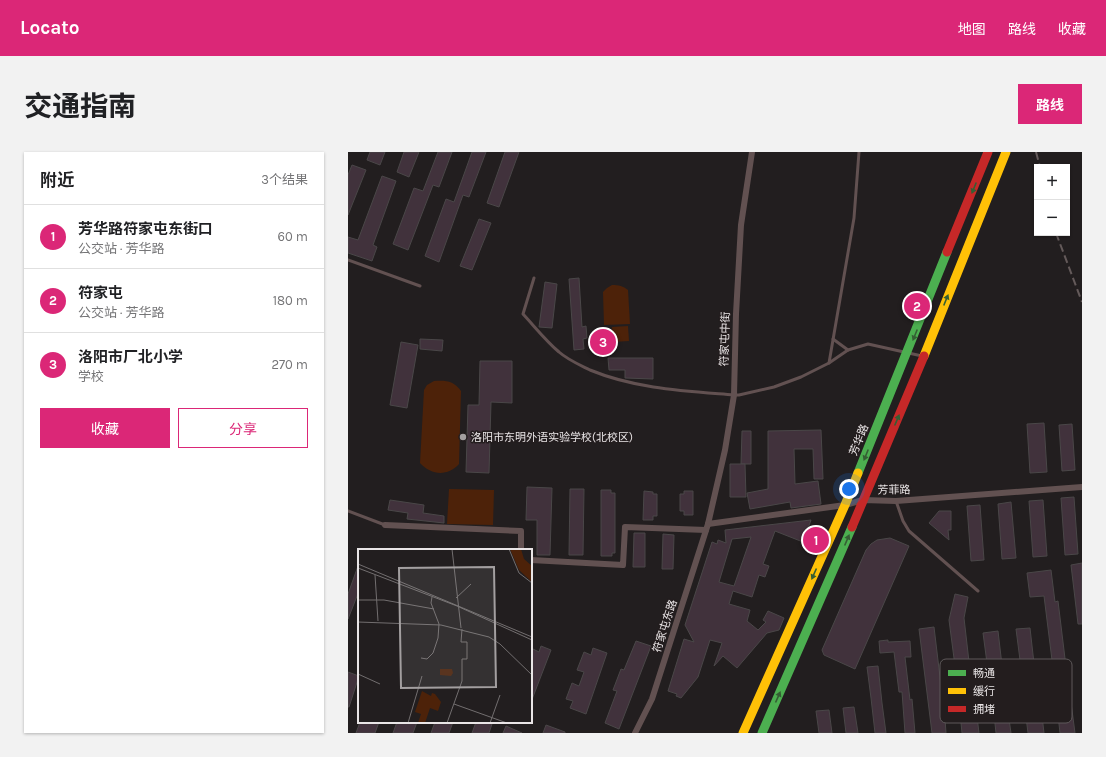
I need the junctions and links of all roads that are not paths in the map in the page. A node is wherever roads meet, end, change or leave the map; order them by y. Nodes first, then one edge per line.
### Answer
1 (752, 152) edge
2 (859, 152) edge
3 (988, 152) edge
4 (1006, 152) edge
5 (348, 260) edge
6 (534, 278) dead end
7 (420, 286) dead end
8 (833, 339) junction
9 (848, 350) junction
10 (908, 353) junction
11 (923, 357) junction
12 (829, 364) junction
13 (734, 395) junction
14 (1082, 487) edge
15 (863, 500) junction
16 (896, 501) junction
17 (845, 505) junction
18 (348, 512) edge
19 (385, 525) joint
20 (707, 527) junction
21 (520, 549) edge
22 (532, 560) edge
23 (978, 591) dead end
24 (635, 733) edge
25 (743, 733) edge
26 (762, 733) edge

1 - 13 street, 符家屯中街
2 - 8 lane
3 -> 10 main road, 芳华路
11 -> 4 main road
5 - 7 lane
6 - 13 lane
8 - 9 lane
8 - 12 lane
9 - 10 lane
9 - 12 lane
10 - 11 lane
10 -> 17 main road, 芳华路
15 -> 11 main road
12 - 13 lane
13 - 20 street, 符家屯中街
14 - 16 street, 芳菲路
15 - 16 street, 芳菲路
15 - 17 street, 芳菲路
26 -> 15 main road
16 - 23 lane
17 - 20 street, 芳菲路
17 -> 25 main road, 芳华路
18 - 19 lane
19 - 21 street
20 - 22 street, 芳菲路
20 - 24 street, 符家屯东路

